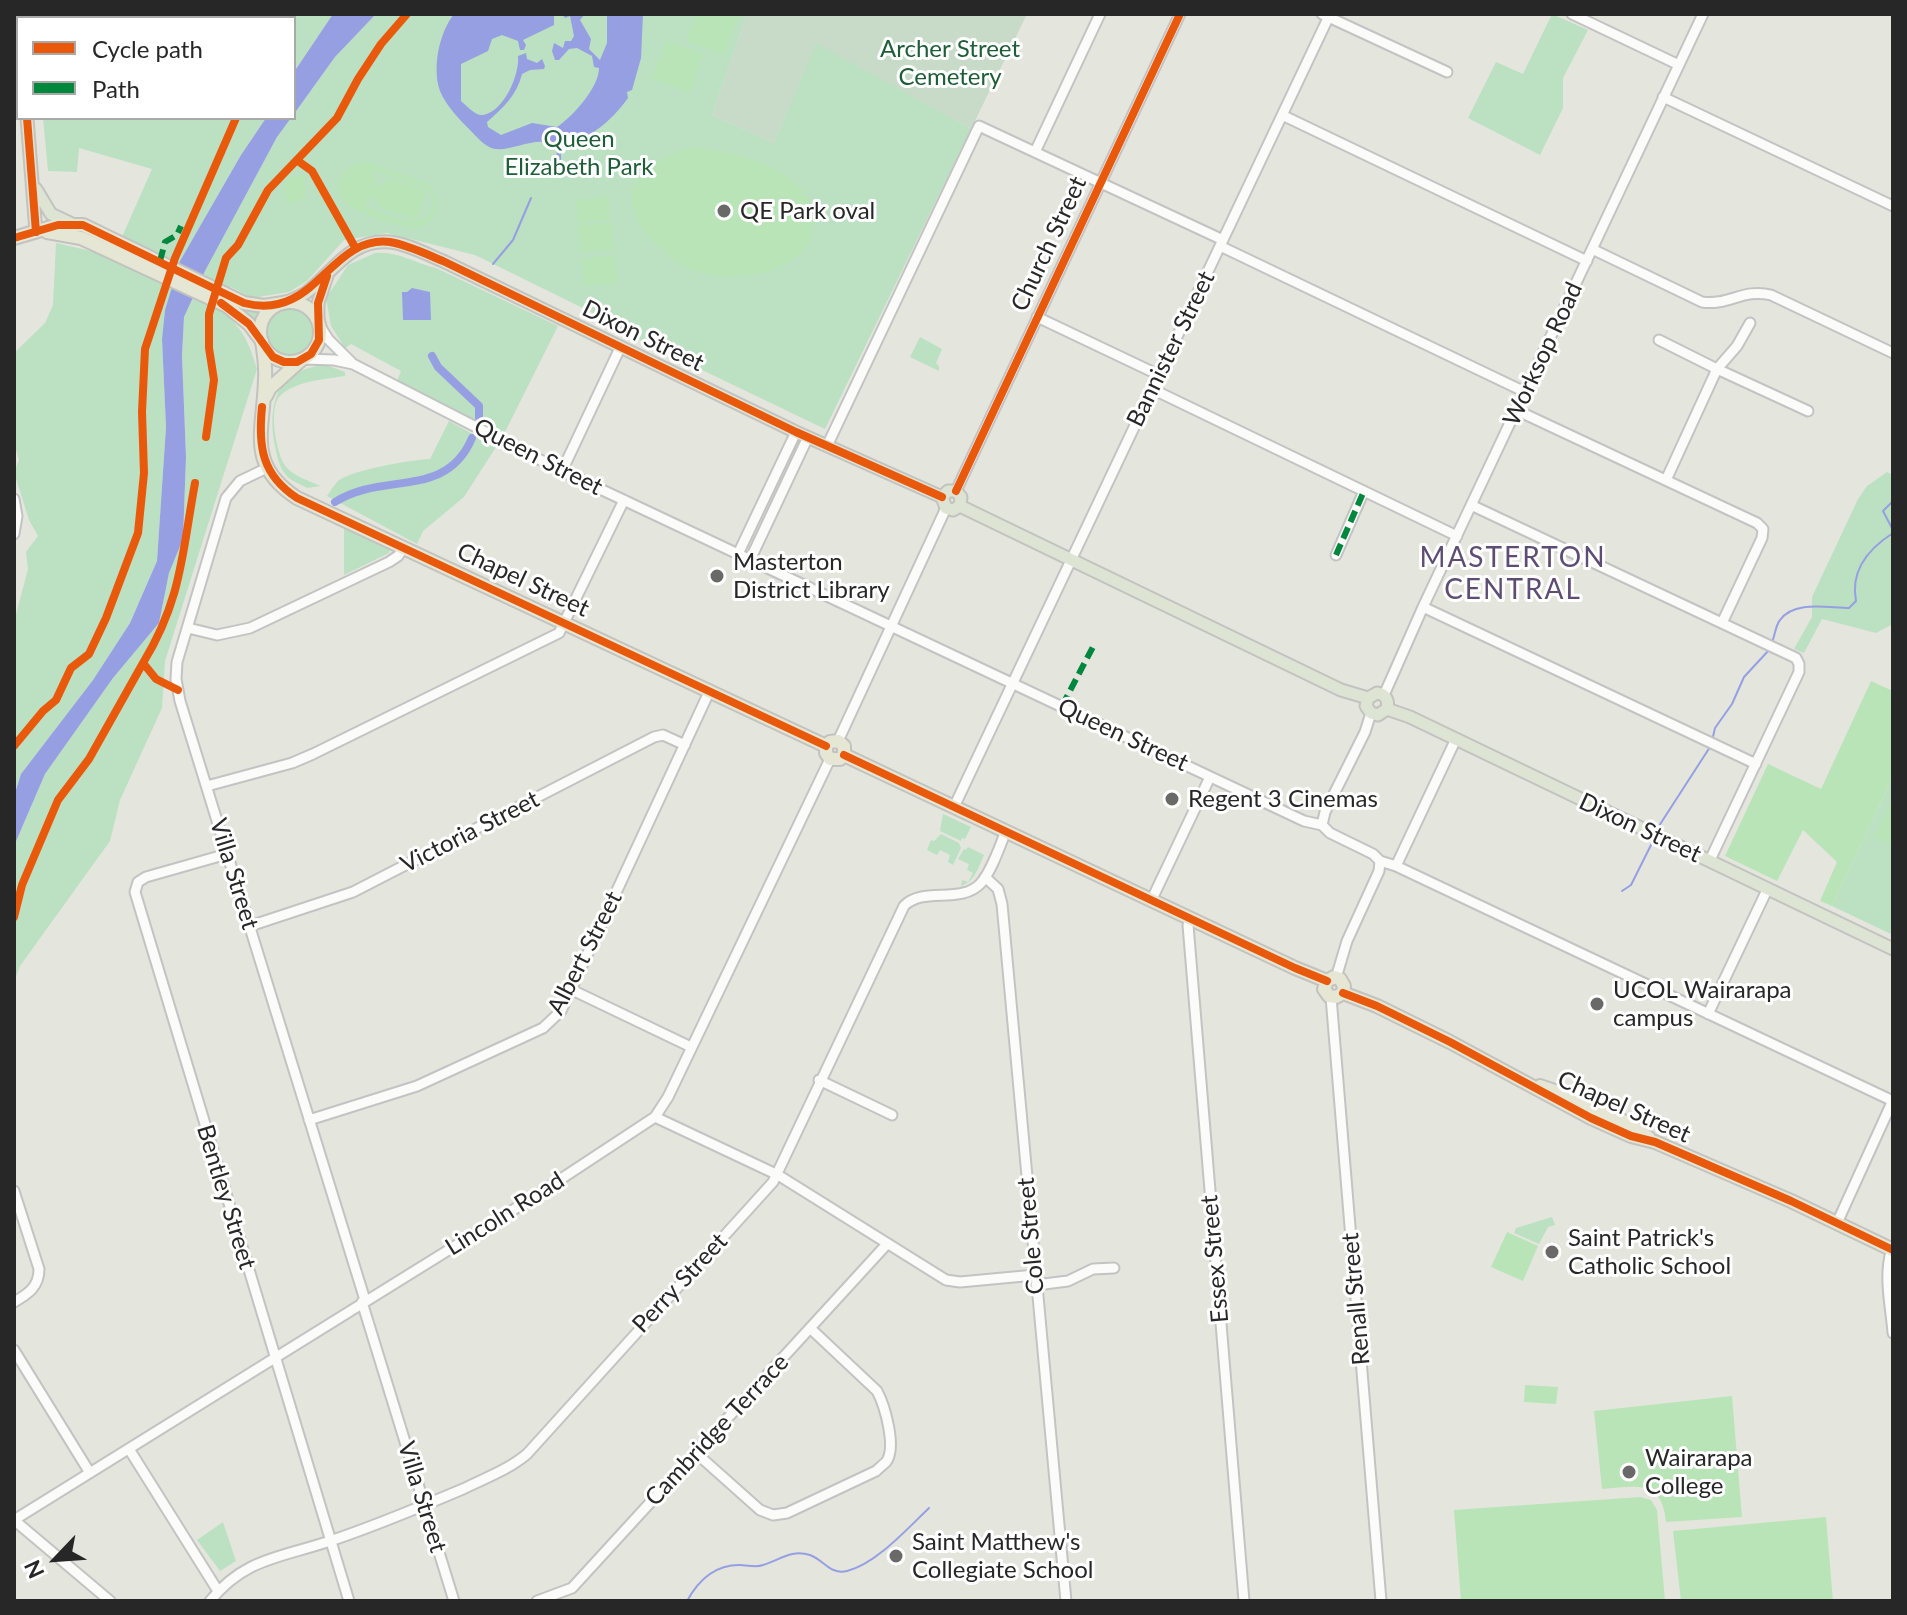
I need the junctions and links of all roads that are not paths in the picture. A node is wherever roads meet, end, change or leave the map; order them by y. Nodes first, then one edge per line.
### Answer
1 (1100, 14) edge
2 (1180, 14) edge
3 (1572, 14) edge
4 (1703, 14) edge
5 (1327, 15) edge
6 (1679, 65) junction
7 (1447, 72) dead end
8 (1663, 97) junction
9 (1282, 115) junction
10 (27, 120) edge
11 (1035, 152) junction
12 (32, 182) junction
13 (1100, 183) junction
14 (1893, 206) edge
15 (70, 223) junction
16 (36, 232) junction
17 (14, 238) edge
18 (1222, 243) junction
19 (1592, 249) junction
20 (1587, 261) junction
21 (158, 267) junction
22 (328, 272) junction
23 (230, 302) junction
24 (284, 303) junction
25 (1037, 317) junction
26 (318, 322) junction
27 (1750, 323) dead end
28 (1659, 340) dead end
29 (261, 341) junction
30 (620, 348) junction
31 (1893, 353) edge
32 (303, 359) junction
33 (353, 364) junction
34 (1717, 369) junction
35 (1159, 375) junction
36 (1152, 389) junction
37 (1525, 392) junction
38 (262, 407) junction
39 (1516, 410) junction
40 (1808, 411) dead end
41 (796, 432) junction
42 (808, 437) junction
43 (827, 446) junction
44 (267, 468) junction
45 (562, 471) junction
46 (1666, 480) junction
47 (956, 491) junction
48 (1364, 491) junction
49 (14, 499) edge
50 (624, 500) junction
51 (944, 503) junction
52 (1471, 505) junction
53 (960, 506) junction
54 (14, 534) edge
55 (1457, 536) junction
56 (404, 547) junction
57 (738, 554) junction
58 (1336, 555) dead end
59 (1072, 558) junction
60 (750, 560) junction
61 (1423, 607) junction
62 (565, 621) junction
63 (1722, 623) junction
64 (892, 626) junction
65 (188, 628) junction
66 (1012, 683) junction
67 (710, 690) junction
68 (1384, 695) junction
69 (1368, 698) junction
70 (1387, 709) junction
71 (1371, 713) junction
72 (1455, 741) junction
73 (685, 745) junction
74 (832, 749) junction
75 (1756, 764) junction
76 (1210, 777) junction
77 (207, 786) junction
78 (954, 807) junction
79 (1322, 825) junction
80 (1006, 831) junction
81 (227, 854) junction
82 (1710, 860) junction
83 (1380, 861) junction
84 (1396, 866) junction
85 (985, 877) junction
86 (1767, 890) junction
87 (1152, 899) junction
88 (1191, 918) junction
89 (250, 926) junction
90 (1893, 949) edge
91 (1331, 979) junction
92 (570, 989) junction
93 (1337, 995) junction
94 (1708, 1014) junction
95 (691, 1047) junction
96 (819, 1080) junction
97 (1893, 1100) edge
98 (892, 1115) dead end
99 (655, 1117) junction
100 (309, 1120) junction
101 (778, 1175) junction
102 (14, 1191) edge
103 (1837, 1223) junction
104 (887, 1244) junction
105 (1892, 1250) edge
106 (1114, 1268) dead end
107 (1035, 1280) junction
108 (363, 1301) junction
109 (14, 1302) edge
110 (810, 1328) junction
111 (1893, 1333) edge
112 (14, 1350) edge
113 (275, 1356) junction
114 (129, 1449) junction
115 (696, 1453) junction
116 (90, 1473) junction
117 (425, 1506) junction
118 (14, 1520) edge
119 (331, 1541) junction
120 (218, 1591) junction
121 (110, 1601) edge
122 (210, 1601) edge
123 (349, 1601) edge
124 (454, 1601) edge
125 (537, 1601) edge
126 (1066, 1601) edge
127 (1244, 1601) edge
128 (1381, 1601) edge

1 - 11 street
2 - 13 street, Church Street
3 - 6 street
4 - 6 street, Worksop Road
5 - 7 street
5 - 9 street, Bannister Street
6 - 8 street, Worksop Road
8 - 14 street
8 - 19 street, Worksop Road
9 - 18 street, Bannister Street
9 - 20 street
10 - 12 main road
11 - 13 street
11 - 43 street
12 - 15 main road
12 - 16 main road
13 - 18 street
13 - 25 street, Church Street
15 - 16 highway
15 - 21 highway
16 - 17 highway
16 - 21 highway
18 - 35 street, Bannister Street
18 - 37 street
19 - 20 street, Worksop Road
19 - 31 street
20 - 37 street, Worksop Road
21 - 23 highway
22 - 24 main road, Dixon Street
22 - 26 main road
22 - 30 main road, Dixon Street
23 - 24 highway
23 - 29 highway
24 - 26 highway
24 - 29 highway
25 - 35 street
25 - 47 street, Church Street
26 - 32 highway
26 - 33 street, Queen Street
27 - 34 street
28 - 34 street
29 - 32 highway
29 - 38 highway
30 - 41 main road, Dixon Street
30 - 45 street
32 - 33 street, Queen Street
32 - 38 highway
33 - 45 street, Queen Street
34 - 40 street
34 - 46 street
35 - 36 street, Bannister Street
36 - 48 street
36 - 59 street, Bannister Street
37 - 39 street, Worksop Road
38 - 44 highway
39 - 46 street
39 - 52 street, Worksop Road
41 - 42 main road, Dixon Street
41 - 57 street
42 - 43 main road, Dixon Street
42 - 60 street
43 - 51 main road, Dixon Street
44 - 56 highway, Chapel Street
44 - 65 street, Villa Street
45 - 50 street, Queen Street
46 - 63 street
47 - 51 main road
47 - 53 main road
48 - 55 street
48 - 58 street
49 - 54 street
50 - 57 street, Queen Street
50 - 62 street
51 - 53 main road
51 - 64 street
52 - 55 street, Worksop Road
52 - 63 street
53 - 59 main road
55 - 61 street, Worksop Road
56 - 62 highway, Chapel Street
56 - 65 street
57 - 60 street, Queen Street
59 - 66 street, Bannister Street
59 - 69 main road
60 - 64 street, Queen Street
61 - 68 street, Worksop Road
61 - 75 street
62 - 67 highway, Chapel Street
62 - 77 street
63 - 75 street
64 - 66 street, Queen Street
64 - 74 street, Lincoln Road
65 - 77 street, Villa Street
66 - 76 street, Queen Street
66 - 78 street
67 - 73 street, Albert Street
67 - 74 highway, Chapel Street
68 - 69 main road
68 - 70 main road
69 - 71 main road
70 - 71 main road
70 - 72 main road, Dixon Street
71 - 79 street
72 - 82 main road, Dixon Street
72 - 84 street
73 - 89 street, Victoria Street
73 - 92 street, Albert Street
74 - 78 highway
74 - 95 street, Lincoln Road
75 - 82 street
76 - 79 street, Queen Street
76 - 87 street
77 - 81 street, Villa Street
78 - 80 highway
79 - 83 street, Queen Street
80 - 85 street
80 - 87 highway
81 - 89 street, Villa Street
81 - 113 street, Bentley Street
82 - 86 main road, Dixon Street
83 - 84 street, Queen Street
83 - 91 street
84 - 94 street, Queen Street
85 - 96 street, Perry Street
85 - 107 street, Cole Street
86 - 90 main road, Dixon Street
86 - 94 street
87 - 88 highway
88 - 91 highway
88 - 127 street, Essex Street
89 - 100 street, Villa Street
91 - 93 highway
92 - 95 street
92 - 100 street, Albert Street
93 - 103 highway, Chapel Street
93 - 128 street, Renall Street
94 - 97 street, Queen Street
95 - 99 street, Lincoln Road
96 - 98 street
96 - 101 street, Perry Street
97 - 103 street
99 - 101 street
99 - 108 street, Lincoln Road
100 - 108 street, Villa Street
101 - 104 street
101 - 117 street, Perry Street
102 - 109 street
103 - 105 highway, Chapel Street
104 - 107 street
104 - 110 street, Cambridge Terrace
105 - 111 street
106 - 107 street
107 - 126 street, Cole Street
108 - 113 street, Lincoln Road
108 - 117 street, Villa Street
110 - 115 street, Cambridge Terrace
110 - 115 street
112 - 116 street
113 - 114 street, Lincoln Road
113 - 119 street, Bentley Street
114 - 116 street, Lincoln Road
114 - 120 street
115 - 125 street, Cambridge Terrace
116 - 118 street, Lincoln Road
117 - 119 street, Perry Street
117 - 124 street, Villa Street
118 - 121 street
119 - 120 street, Perry Street
119 - 123 street, Bentley Street
120 - 122 street, Perry Street

